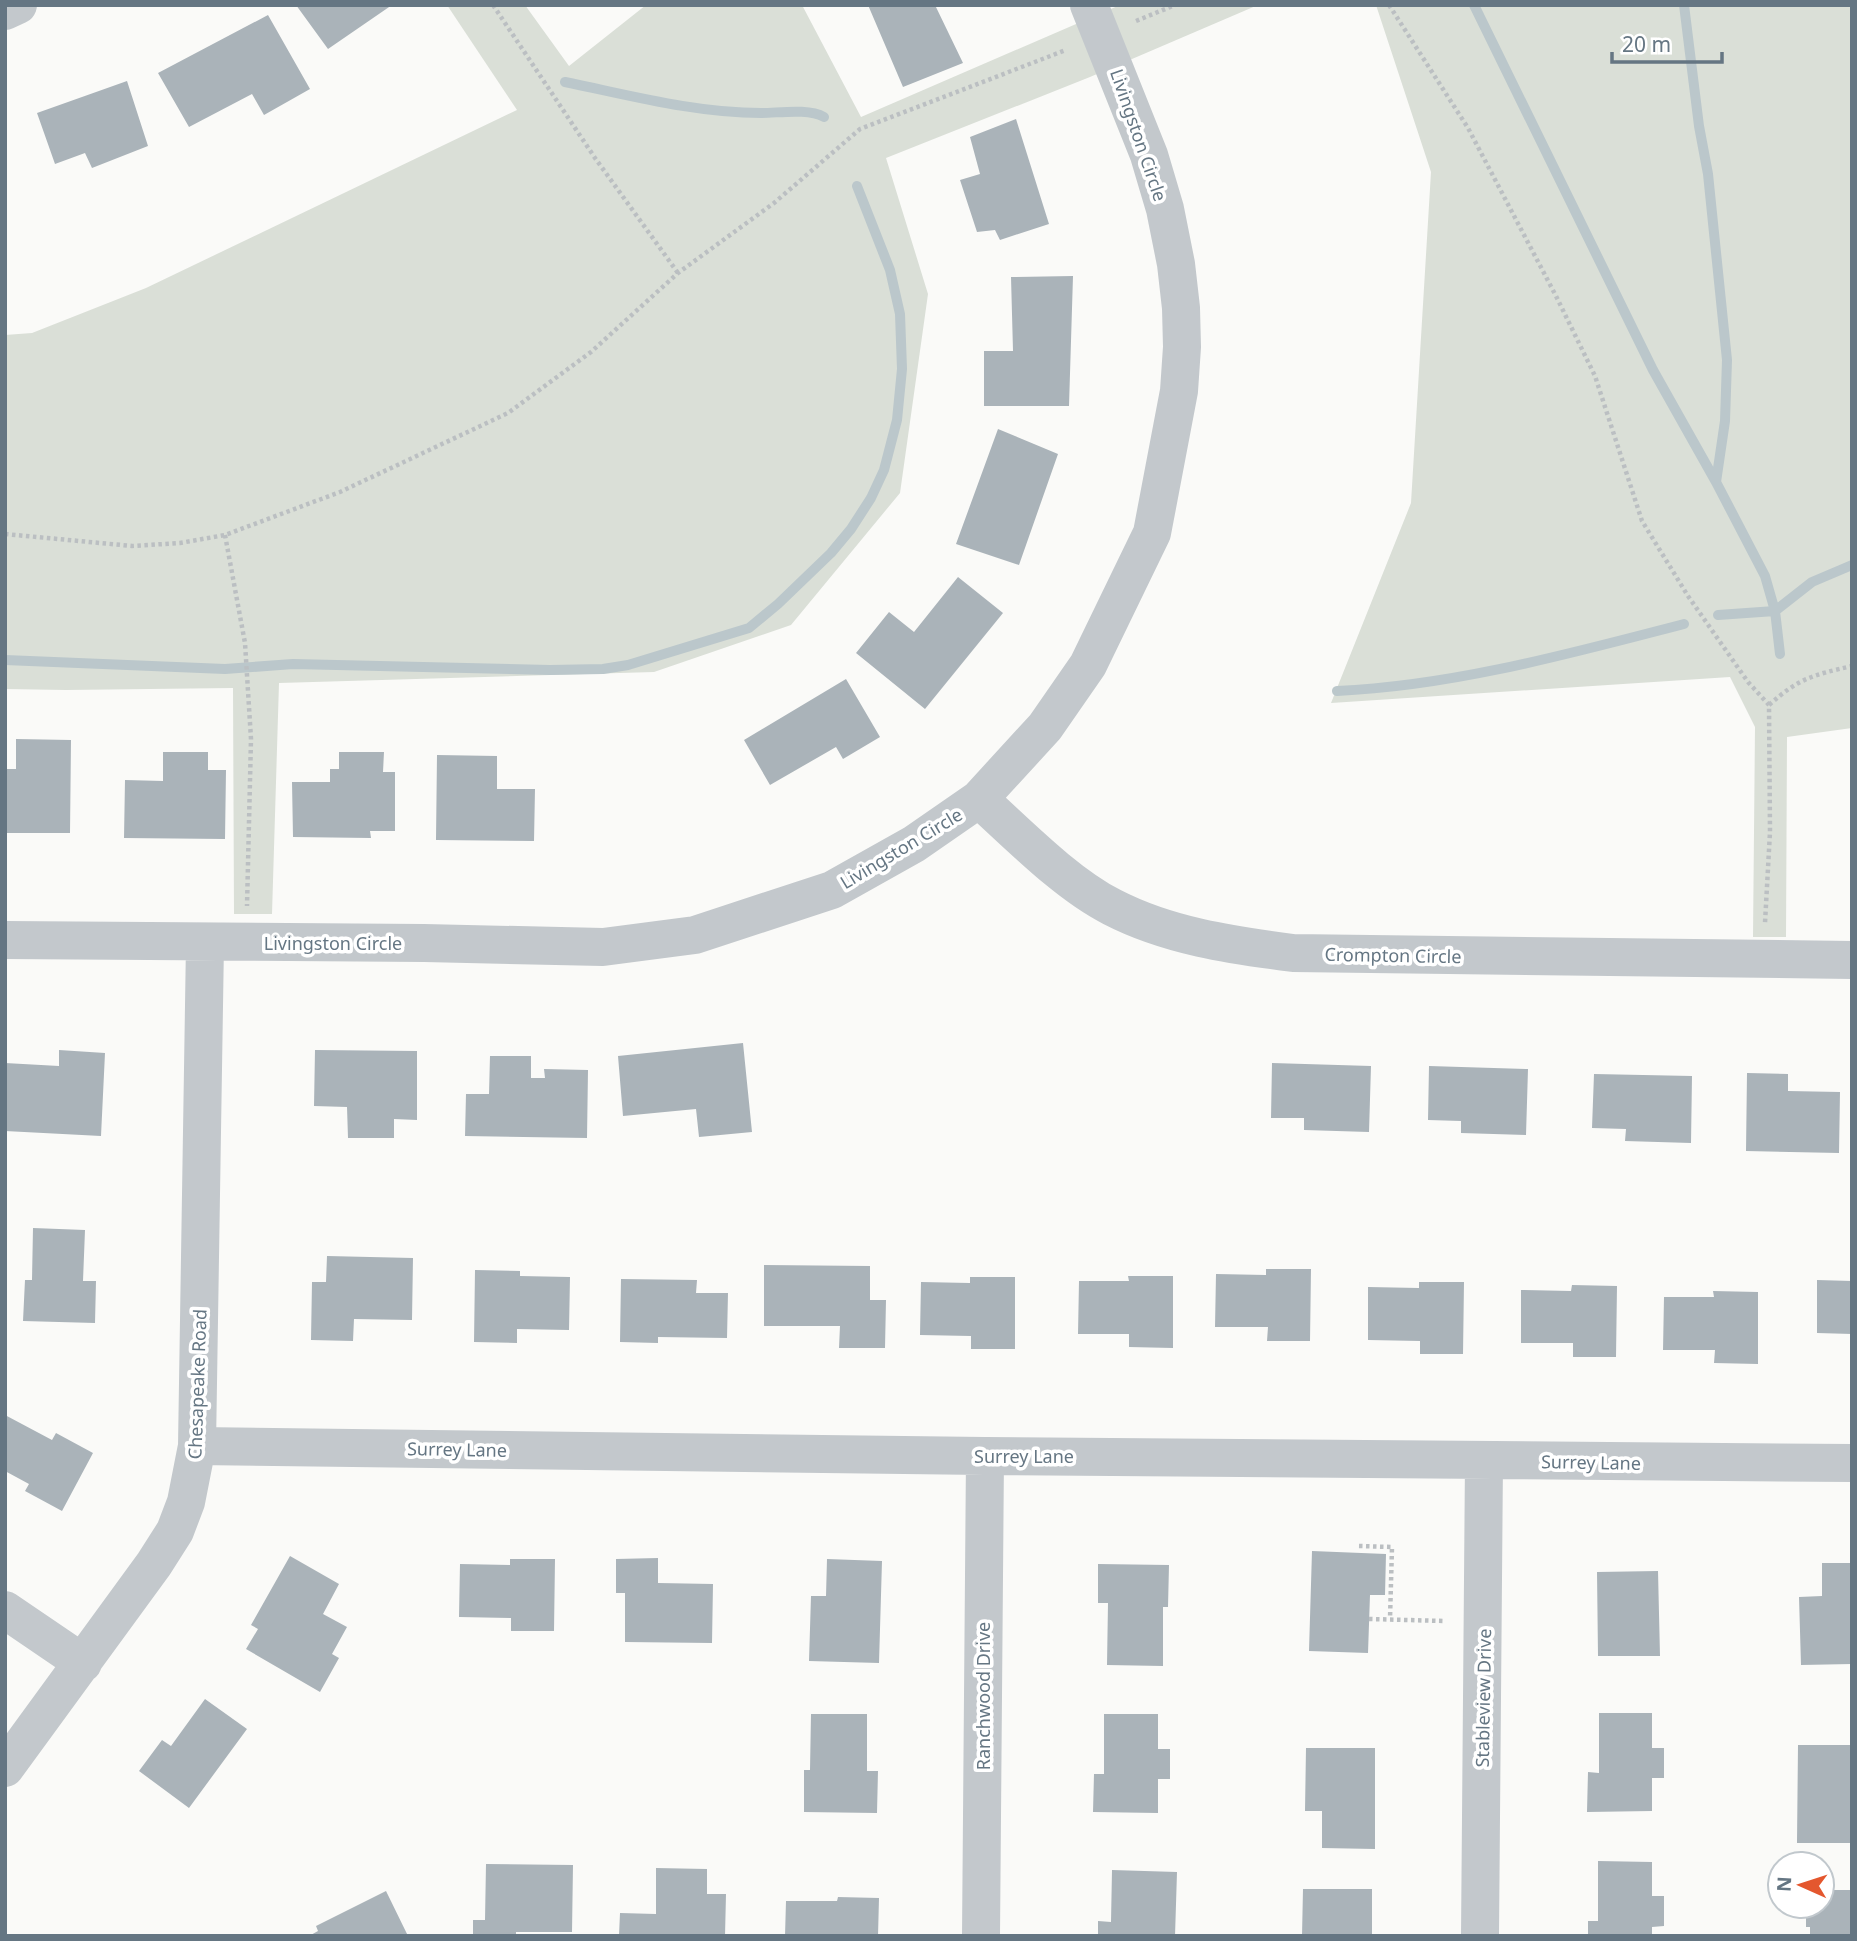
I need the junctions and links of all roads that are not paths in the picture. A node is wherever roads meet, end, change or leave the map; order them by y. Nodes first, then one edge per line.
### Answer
1 (18, 5) edge
2 (5, 11) edge
3 (1096, 20) edge
4 (979, 799) junction
5 (5, 940) edge
6 (205, 943) junction
7 (1852, 960) edge
8 (197, 1446) junction
9 (985, 1456) junction
10 (1484, 1460) junction
11 (1852, 1463) edge
12 (5, 1610) edge
13 (83, 1663) junction
14 (5, 1768) edge
15 (981, 1936) edge
16 (1480, 1936) edge

1 - 2 street
3 - 4 street, Livingston Circle
4 - 6 street, Livingston Circle
4 - 7 street, Crompton Circle
5 - 6 street, Livingston Circle
6 - 8 street, Chesapeake Road
8 - 9 street, Surrey Lane
8 - 13 street, Chesapeake Road
9 - 10 street, Surrey Lane
9 - 15 street, Ranchwood Drive
10 - 11 street, Surrey Lane
10 - 16 street, Stableview Drive
12 - 13 street
13 - 14 street, Chesapeake Road

